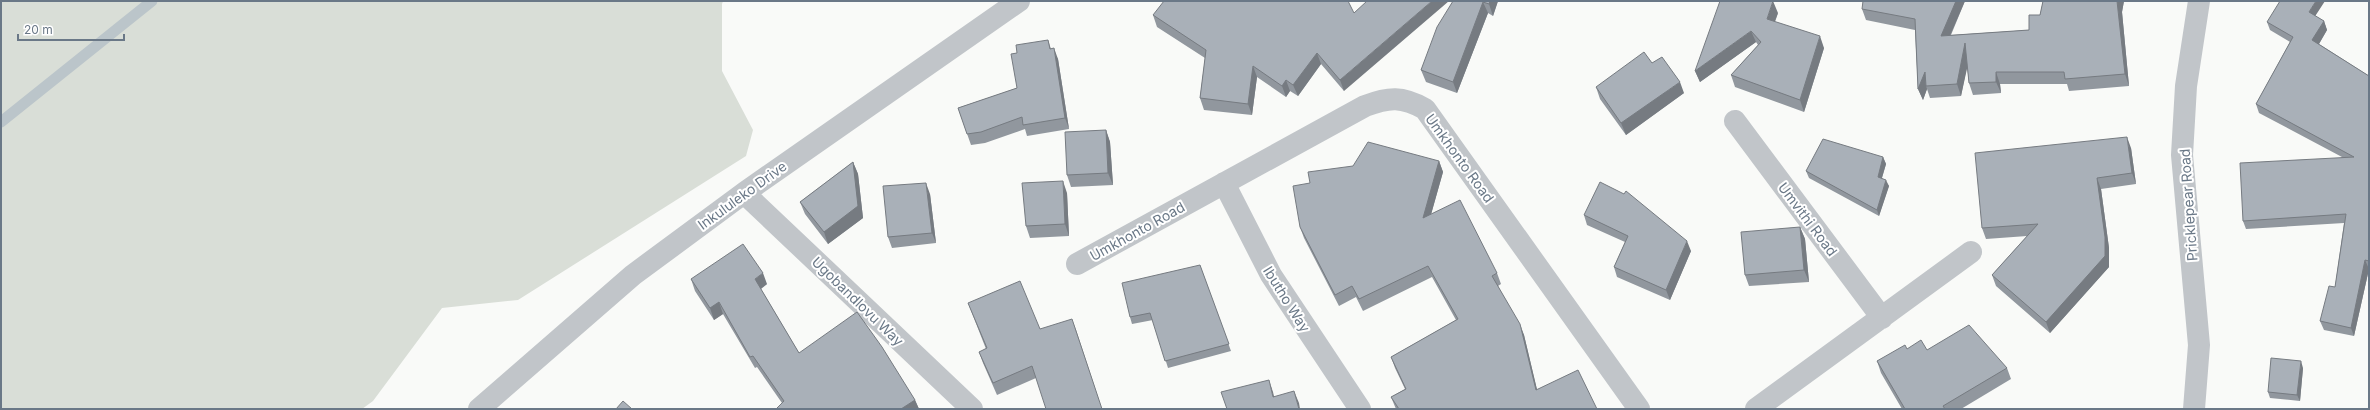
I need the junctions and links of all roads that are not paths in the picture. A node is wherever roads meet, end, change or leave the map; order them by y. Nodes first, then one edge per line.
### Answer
1 (1019, 1) edge
2 (2199, 1) edge
3 (1735, 121) dead end
4 (1224, 183) junction
5 (744, 193) junction
6 (1971, 252) dead end
7 (1077, 264) dead end
8 (1882, 318) junction
9 (479, 409) edge
10 (972, 409) edge
11 (1360, 409) edge
12 (1640, 409) edge
13 (1756, 409) edge
14 (2194, 409) edge

1 - 5 street, Inkululeko Drive
2 - 14 street, Pricklepear Road
3 - 8 street, Umvithi Road
4 - 7 street, Umkhonto Road
4 - 11 street, Ibutho Way
4 - 12 street, Umkhonto Road
5 - 9 street, Inkululeko Drive
5 - 10 street, Ugobandlovu Way
6 - 8 street
8 - 13 street

